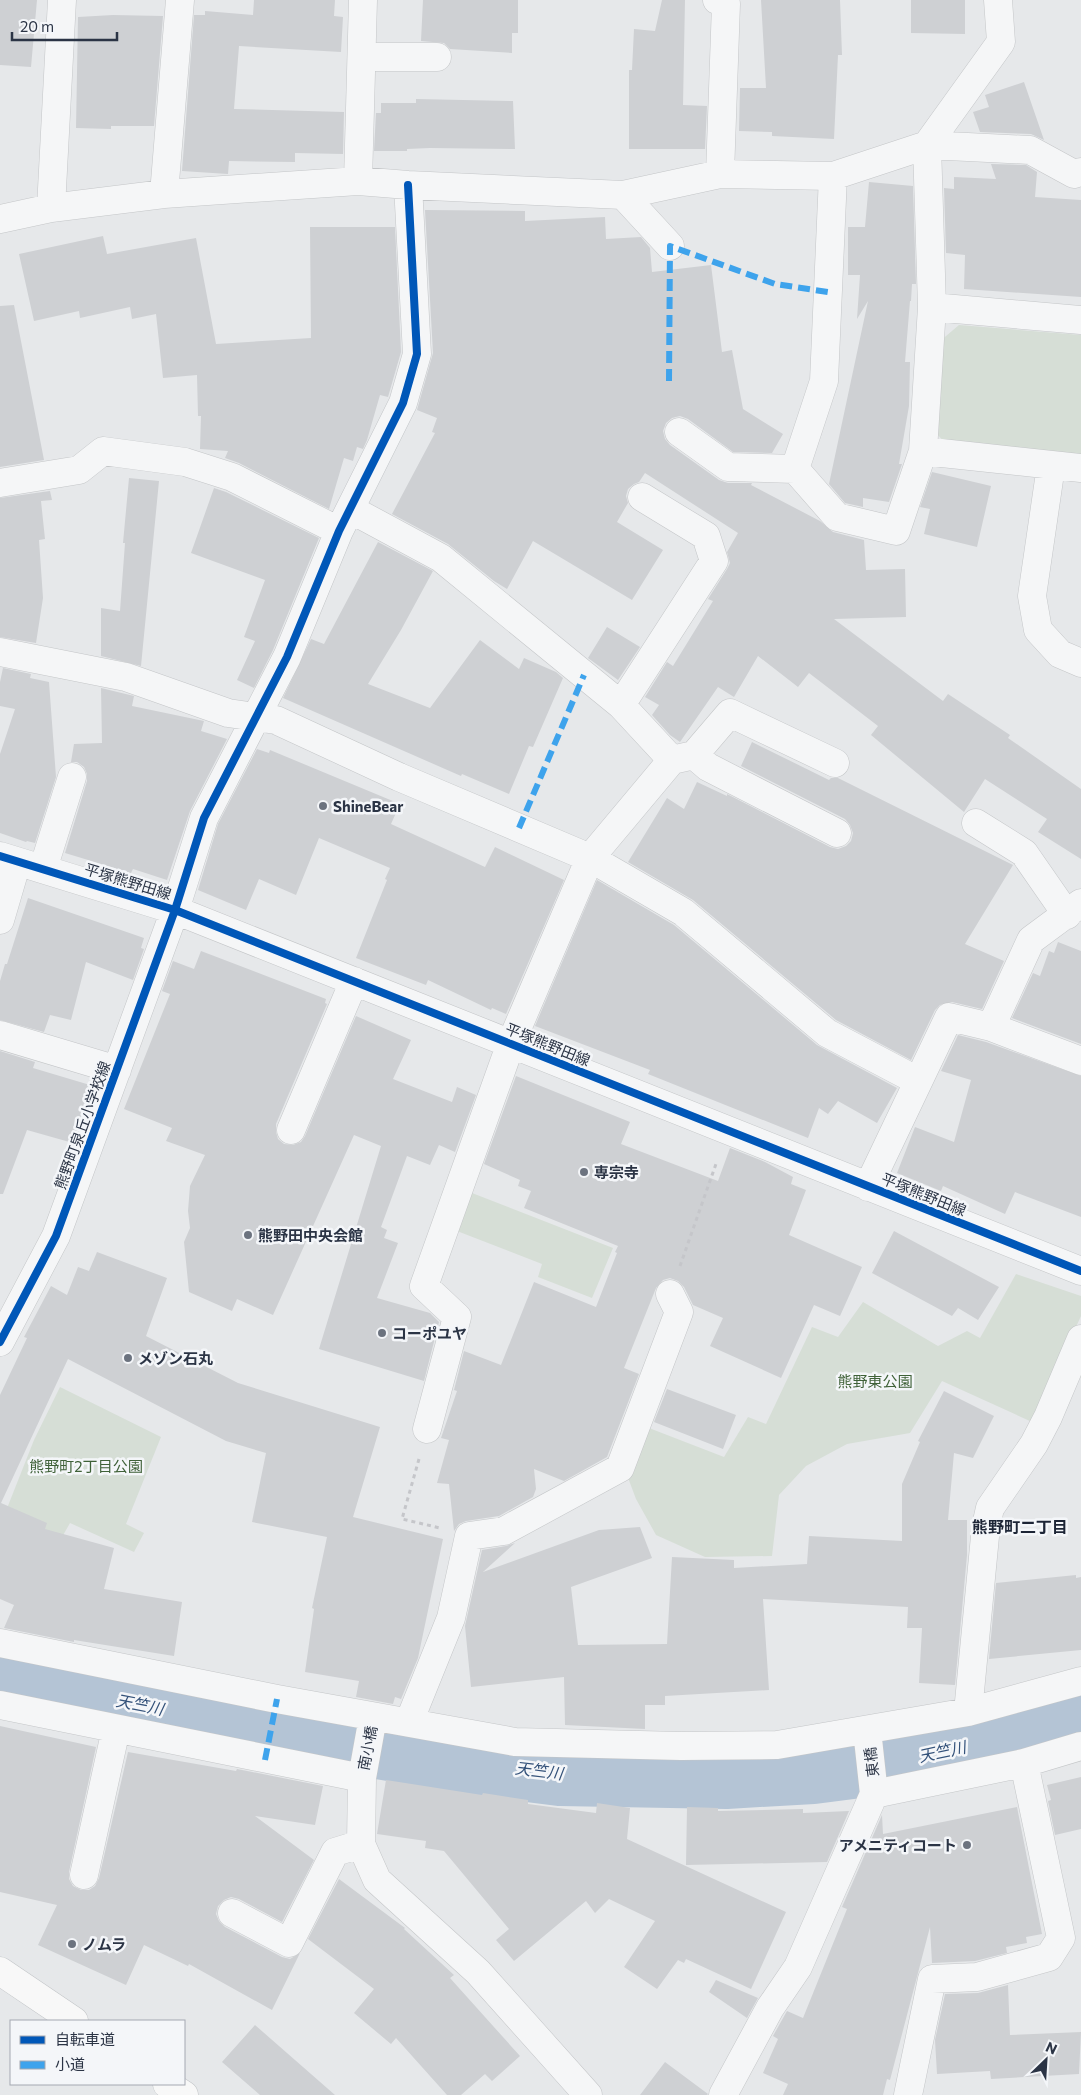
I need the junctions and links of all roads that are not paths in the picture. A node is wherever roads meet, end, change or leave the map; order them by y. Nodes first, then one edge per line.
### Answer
1 (62, 0) edge
2 (180, 0) edge
3 (364, 0) edge
4 (717, 0) edge
5 (998, 0) edge
6 (437, 57) dead end
7 (362, 58) junction
8 (927, 145) junction
9 (1081, 172) edge
10 (720, 174) junction
11 (833, 176) junction
12 (358, 181) junction
13 (408, 186) junction
14 (164, 194) junction
15 (623, 195) junction
16 (51, 208) junction
17 (0, 219) edge
18 (670, 246) dead end
19 (932, 307) junction
20 (1081, 320) edge
21 (680, 432) dead end
22 (923, 451) junction
23 (1051, 466) junction
24 (1081, 468) edge
25 (794, 469) junction
26 (0, 483) edge
27 (642, 496) dead end
28 (345, 520) junction
29 (0, 652) edge
30 (1081, 663) edge
31 (622, 705) junction
32 (256, 717) junction
33 (683, 758) junction
34 (836, 764) dead end
35 (72, 777) dead end
36 (976, 823) dead end
37 (837, 833) dead end
38 (590, 858) junction
39 (8, 859) edge
40 (43, 869) junction
41 (1074, 909) edge
42 (175, 910) junction
43 (0, 920) edge
44 (354, 981) junction
45 (991, 1026) junction
46 (0, 1035) edge
47 (512, 1043) junction
48 (1081, 1061) edge
49 (117, 1070) junction
50 (918, 1081) junction
51 (291, 1130) dead end
52 (868, 1186) junction
53 (1081, 1271) edge
54 (670, 1294) road end
55 (1081, 1339) edge
56 (0, 1342) edge
57 (427, 1429) road end
58 (0, 1643) edge
59 (1081, 1681) edge
60 (0, 1706) edge
61 (968, 1712) junction
62 (373, 1717) junction
63 (409, 1722) junction
64 (116, 1729) junction
65 (867, 1730) junction
66 (1081, 1746) edge
67 (1024, 1763) junction
68 (362, 1778) junction
69 (874, 1794) junction
70 (362, 1844) junction
71 (84, 1876) dead end
72 (232, 1913) dead end
73 (0, 1972) edge
74 (72, 2020) edge
75 (169, 2085) edge
76 (184, 2095) edge
77 (588, 2095) edge
78 (723, 2095) edge
79 (908, 2095) edge

1 - 16 street
2 - 14 street
3 - 7 street
4 - 10 street
5 - 8 street
6 - 7 street
7 - 12 street
8 - 9 street
8 - 11 street
8 - 19 street
10 - 11 street
10 - 15 street
11 - 25 street
12 - 13 street
12 - 14 street
13 - 15 street
13 - 28 street, 熊野町泉丘小学校線
14 - 16 street
15 - 18 street
16 - 17 street
19 - 20 street
19 - 22 street
21 - 25 street
22 - 23 street
22 - 25 street
23 - 24 street
23 - 30 street
26 - 28 street
27 - 31 street
28 - 31 street
28 - 32 street, 熊野町泉丘小学校線
29 - 32 street
31 - 33 street
32 - 38 street
32 - 42 street, 熊野町泉丘小学校線
33 - 34 street
33 - 37 street
33 - 38 street
35 - 40 street
36 - 41 street
38 - 47 street
38 - 50 street
39 - 40 street, 平塚熊野田線
39 - 43 street
40 - 42 street, 平塚熊野田線
41 - 45 street
42 - 44 street, 平塚熊野田線
42 - 49 street, 熊野町泉丘小学校線
44 - 47 street, 平塚熊野田線
44 - 51 street
45 - 48 street
45 - 50 street
46 - 49 street
47 - 52 street, 平塚熊野田線
47 - 57 street
49 - 56 street, 熊野町泉丘小学校線
50 - 52 street
52 - 53 street, 平塚熊野田線
54 - 63 street
55 - 61 street
58 - 62 street
59 - 61 street
60 - 64 street
61 - 65 street
62 - 63 street
62 - 68 street, 南小橋
63 - 65 street
64 - 68 street
64 - 71 street
65 - 69 street, 東橋
66 - 67 street
67 - 69 street
67 - 79 street
68 - 70 street, 南小橋
69 - 78 street
70 - 72 street
70 - 77 street
73 - 74 main road
75 - 76 main road

